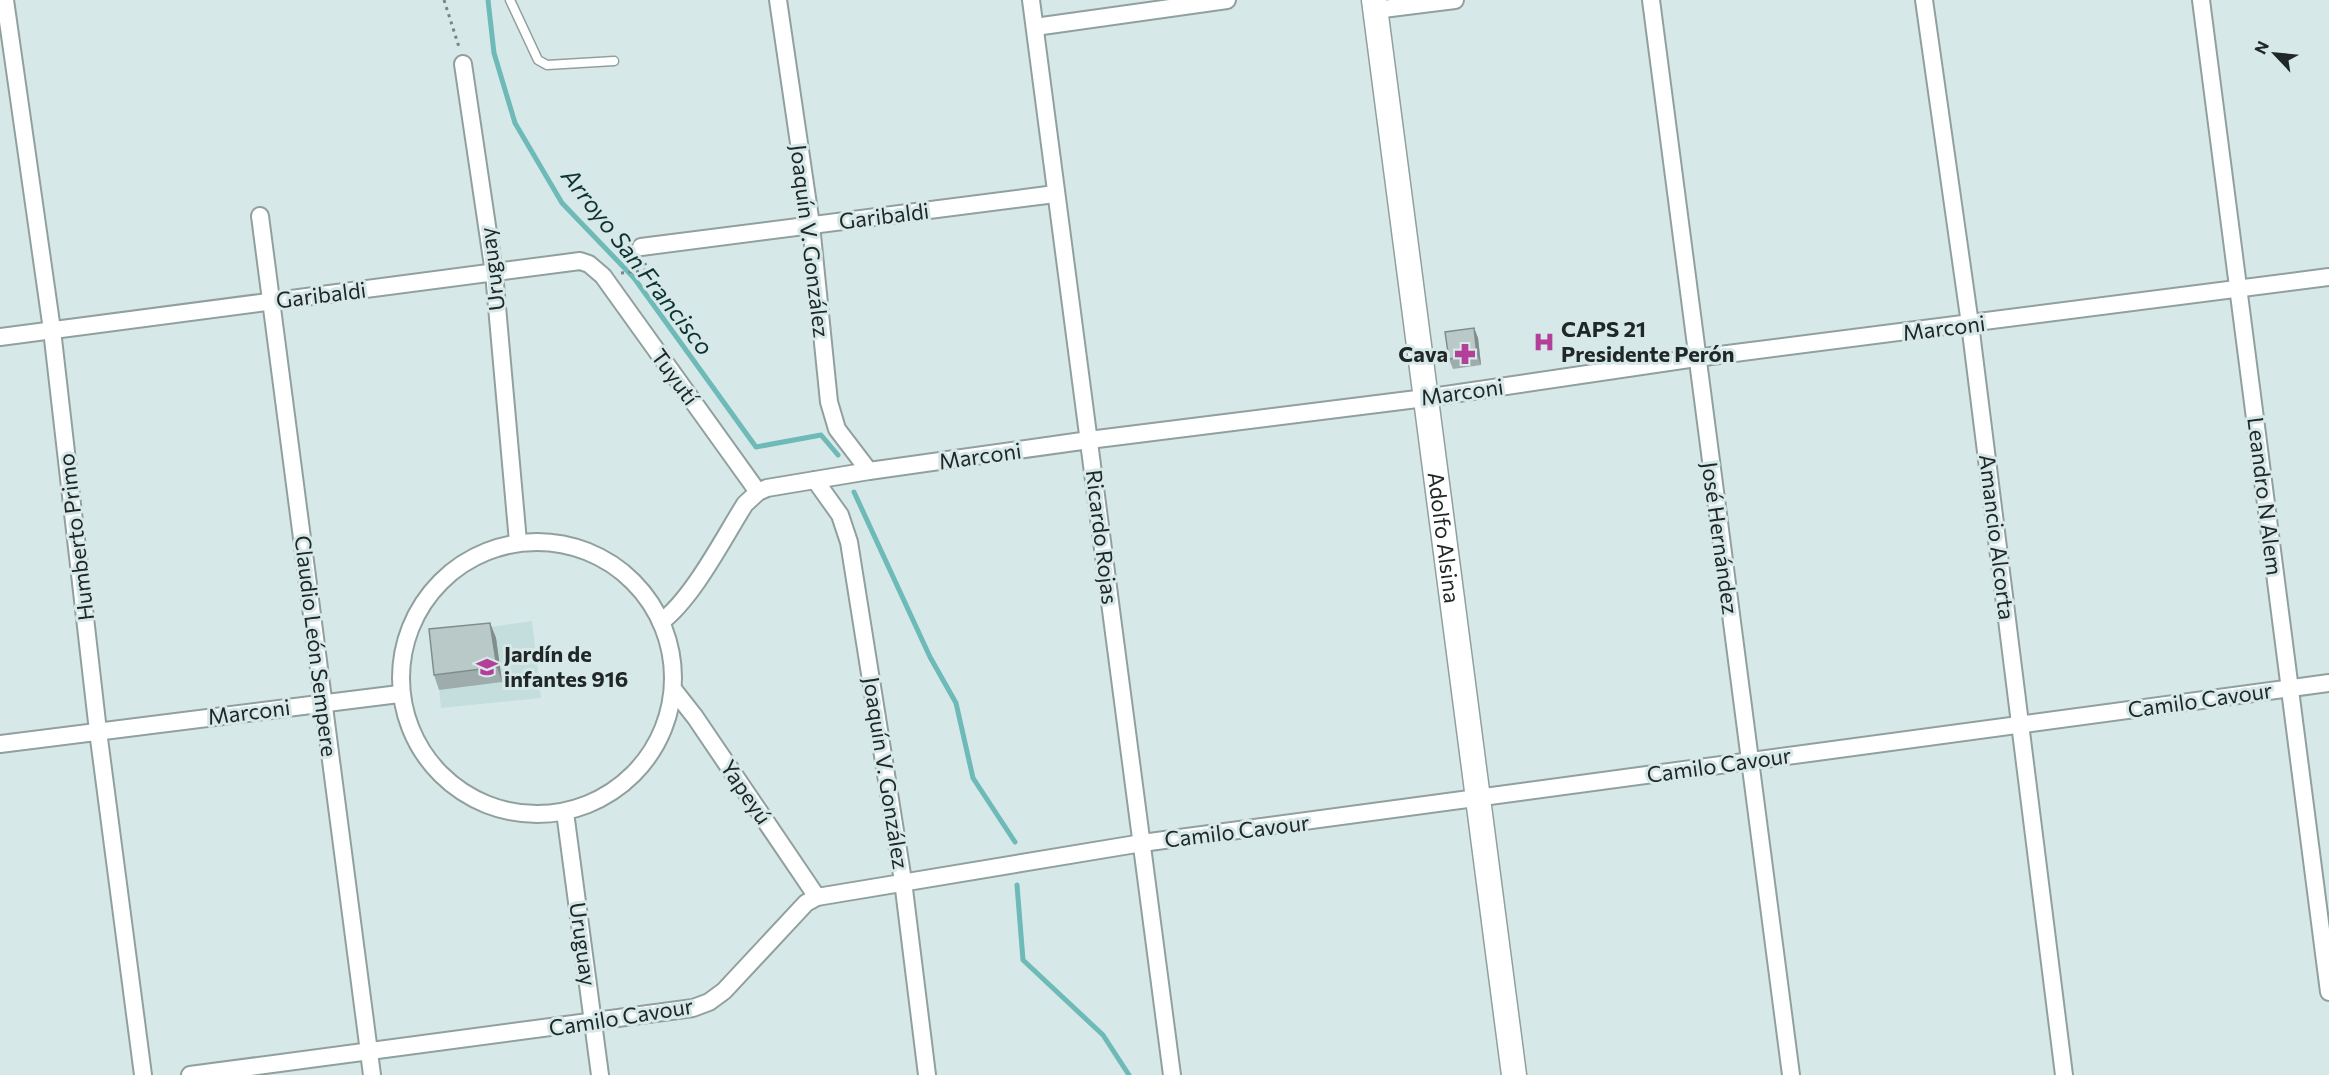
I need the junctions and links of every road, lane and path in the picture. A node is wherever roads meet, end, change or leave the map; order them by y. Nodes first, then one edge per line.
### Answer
1 (5, 0) edge
2 (444, 0) edge
3 (510, 0) edge
4 (778, 0) edge
5 (1031, 0) edge
6 (1227, 0) edge
7 (1455, 0) edge
8 (1651, 0) edge
9 (1924, 0) edge
10 (2201, 0) edge
11 (1375, 5) edge
12 (1035, 27) junction
13 (614, 61) dead end
14 (463, 64) joint
15 (1055, 194) junction
16 (260, 216) dead end
17 (811, 225) junction
18 (641, 247) dead end
19 (589, 264) joint
20 (646, 270) dead end
21 (494, 273) junction
22 (617, 274) dead end
23 (2329, 278) edge
24 (2239, 290) junction
25 (271, 302) junction
26 (1970, 324) junction
27 (52, 330) junction
28 (0, 337) edge
29 (1696, 358) junction
30 (1425, 398) junction
31 (1089, 440) junction
32 (869, 471) junction
33 (815, 480) junction
34 (758, 492) junction
35 (518, 542) junction
36 (661, 622) junction
37 (2329, 683) edge
38 (2289, 688) junction
39 (673, 689) junction
40 (399, 694) junction
41 (323, 702) junction
42 (2020, 725) junction
43 (98, 731) junction
44 (0, 744) edge
45 (1751, 760) junction
46 (1479, 799) junction
47 (565, 812) junction
48 (1142, 843) junction
49 (903, 881) junction
50 (817, 897) junction
51 (2329, 992) edge
52 (594, 1023) junction
53 (369, 1052) junction
54 (143, 1075) edge
55 (190, 1075) edge
56 (372, 1075) edge
57 (600, 1075) edge
58 (927, 1075) edge
59 (1172, 1075) edge
60 (1514, 1075) edge
61 (1791, 1075) edge
62 (2064, 1075) edge

1 - 27 street, Humberto Primo
2 - 14 path
3 - 13 lane
4 - 17 street, Joaquín V. González
5 - 12 street, Ricardo Rojas
6 - 12 street
7 - 11 street
8 - 29 street, José Hernández
9 - 26 street, Amancio Alcorta
10 - 24 street, Leandro N Alem
11 - 30 street, Adolfo Alsina
12 - 15 street, Ricardo Rojas
14 - 21 street, Uruguay
15 - 17 street, Garibaldi
15 - 31 street, Ricardo Rojas
16 - 25 street, Claudio León Sempere
17 - 18 street, Garibaldi
17 - 32 street, Joaquín V. González
19 - 21 street, Garibaldi
19 - 34 street, Tuyutí
20 - 22 path
21 - 25 street, Garibaldi
21 - 35 street, Uruguay
23 - 24 street, Marconi
24 - 26 street, Marconi
24 - 38 street, Leandro N Alem
25 - 27 street, Garibaldi
25 - 41 street, Claudio León Sempere
26 - 29 street, Marconi
26 - 42 street, Amancio Alcorta
27 - 28 street, Garibaldi
27 - 43 street, Humberto Primo
29 - 30 street, Marconi
29 - 45 street, José Hernández
30 - 31 street, Marconi
30 - 46 street, Adolfo Alsina
31 - 32 street, Marconi
31 - 48 street, Ricardo Rojas
32 - 33 street, Marconi
33 - 34 street, Marconi
33 - 49 street, Joaquín V. González
34 - 36 street
35 - 36 street
35 - 40 street
36 - 39 street
37 - 38 street, Camilo Cavour
38 - 42 street, Camilo Cavour
38 - 51 street, Leandro N Alem
39 - 47 street
39 - 50 street, Yapeyú
40 - 41 street, Marconi
40 - 47 street
41 - 43 street, Marconi
41 - 53 street, Claudio León Sempere
42 - 45 street, Camilo Cavour
42 - 62 street, Amancio Alcorta
43 - 44 street, Marconi
43 - 54 street, Humberto Primo
45 - 46 street, Camilo Cavour
45 - 61 street, José Hernández
46 - 48 street, Camilo Cavour
46 - 60 street, Adolfo Alsina
47 - 52 street, Uruguay
48 - 49 street, Camilo Cavour
48 - 59 street, Ricardo Rojas
49 - 50 street, Camilo Cavour
49 - 58 street, Joaquín V. González
50 - 52 street, Camilo Cavour
52 - 53 street, Camilo Cavour
52 - 57 street, Uruguay
53 - 55 street, Camilo Cavour
53 - 56 street, Claudio León Sempere

